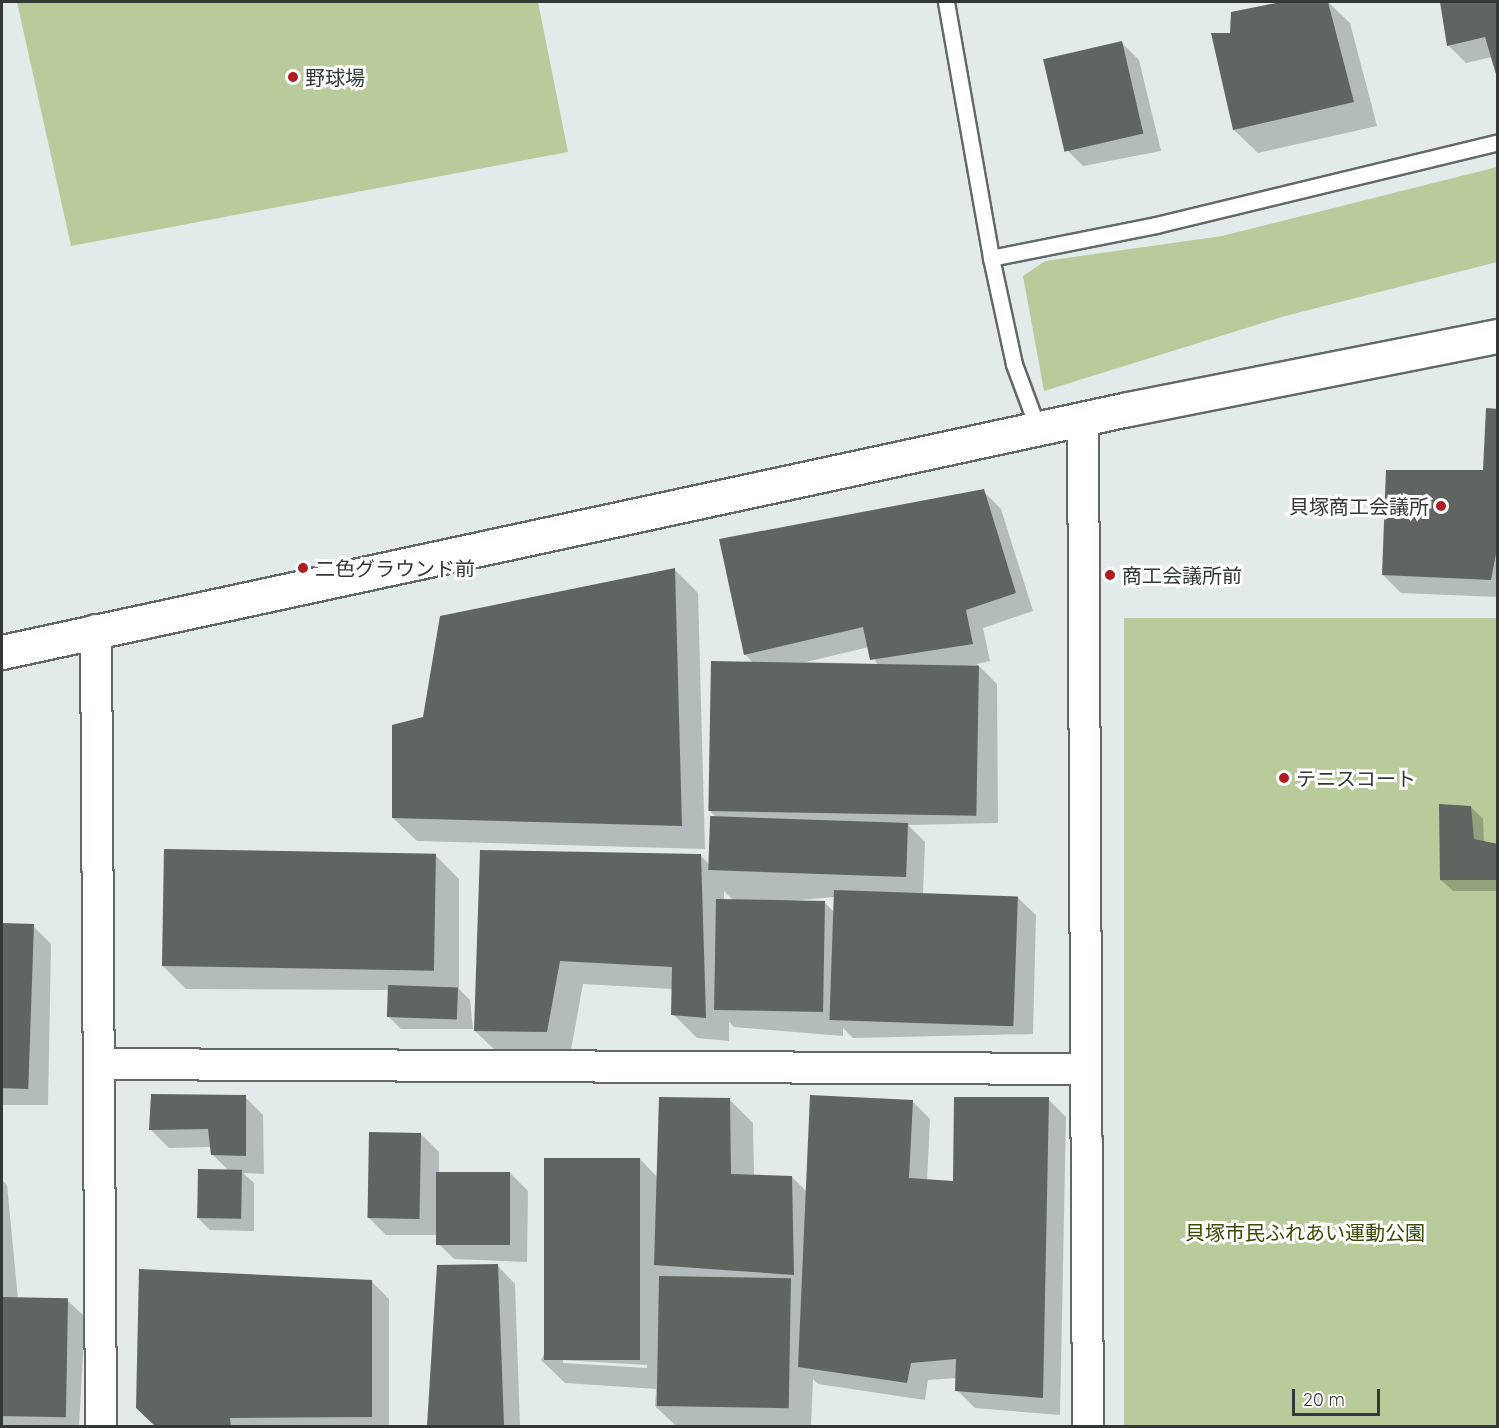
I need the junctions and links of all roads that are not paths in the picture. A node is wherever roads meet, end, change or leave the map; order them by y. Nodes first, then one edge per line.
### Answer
1 (946, 2) edge
2 (1497, 142) edge
3 (991, 258) junction
4 (1497, 336) edge
5 (1083, 419) junction
6 (1038, 429) junction
7 (96, 630) junction
8 (2, 651) edge
9 (99, 1064) junction
10 (1086, 1069) junction
11 (101, 1426) edge
12 (1088, 1426) edge

1 - 3 lane
2 - 3 lane
3 - 6 lane
4 - 5 street
5 - 6 street
5 - 10 street
6 - 7 street
7 - 8 street
7 - 9 street
9 - 10 street
9 - 11 street
10 - 12 street

